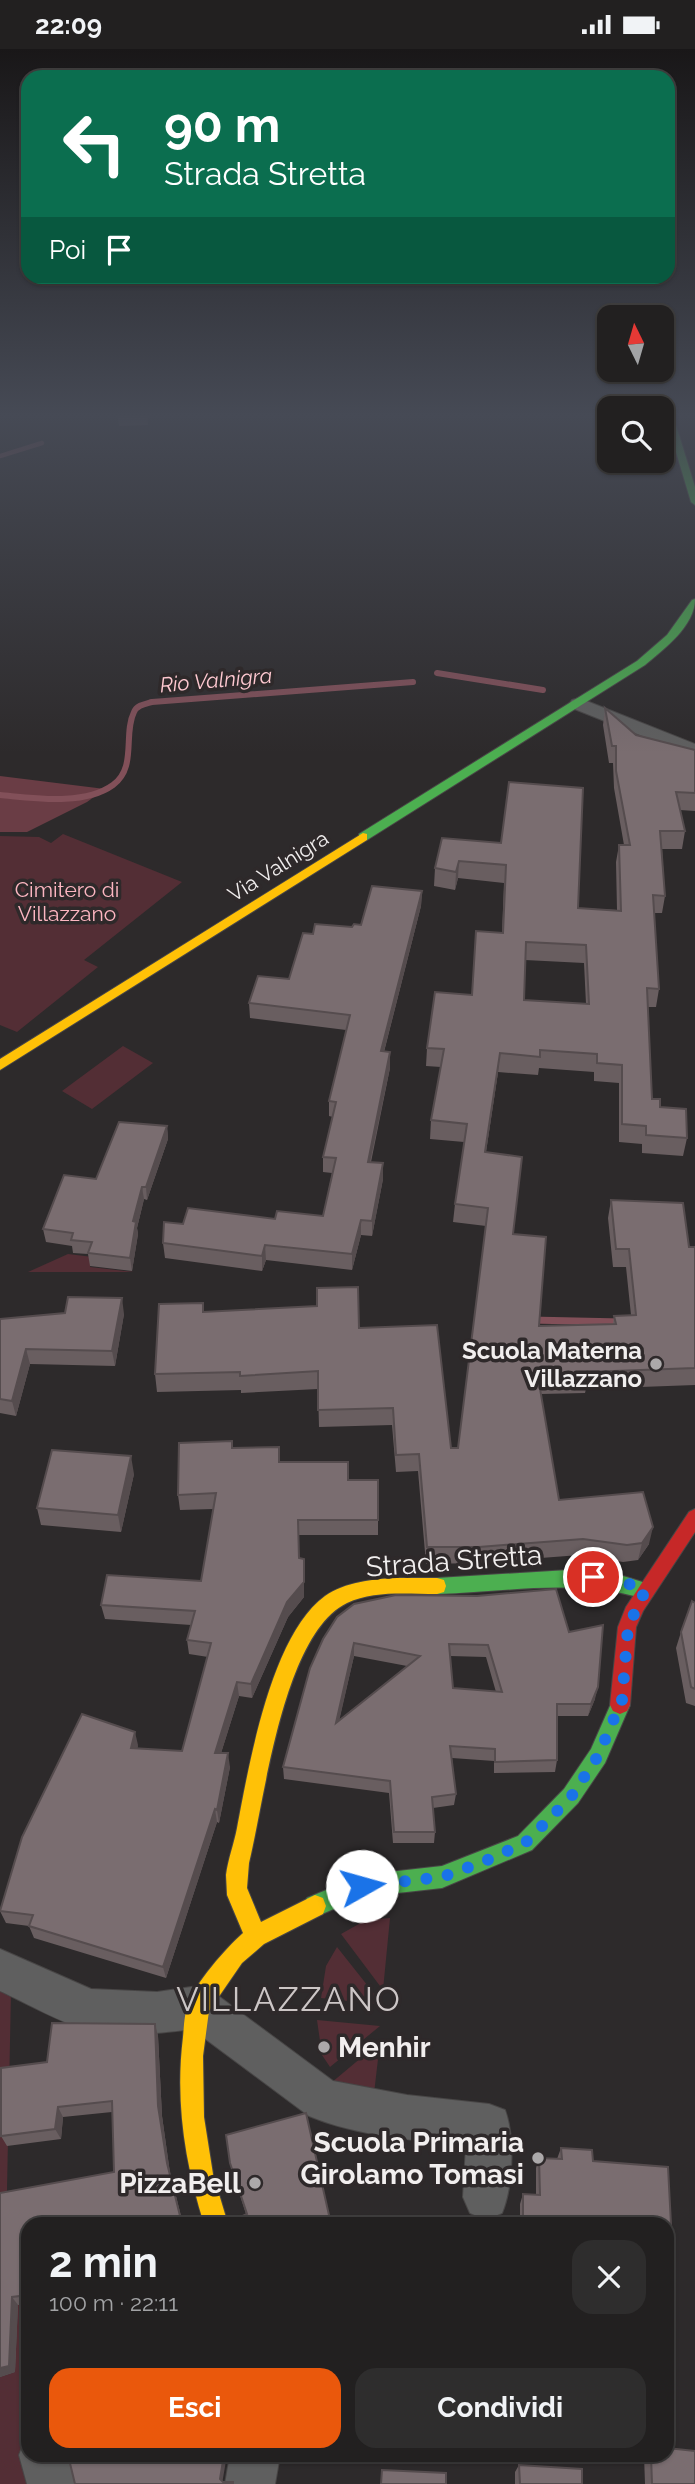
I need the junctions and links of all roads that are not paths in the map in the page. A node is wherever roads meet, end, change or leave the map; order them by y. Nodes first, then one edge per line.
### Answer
1 (695, 602) edge
2 (579, 703) junction
3 (695, 751) edge
4 (0, 1065) edge
5 (695, 1517) edge
6 (645, 1591) junction
7 (256, 1936) junction
8 (0, 1971) edge
9 (198, 2007) junction
10 (486, 2197) dead end
11 (214, 2217) edge
12 (46, 2462) edge
13 (253, 2462) edge
14 (52, 2484) edge
15 (250, 2484) edge

1 - 2 main road, Via Valnigra
2 - 3 street
2 - 4 main road, Via Valnigra
5 - 6 main road
6 - 7 main road
6 - 7 main road, Strada Stretta
7 - 9 main road
8 - 9 street
9 - 10 street
9 - 11 main road
12 - 14 street
13 - 15 street

